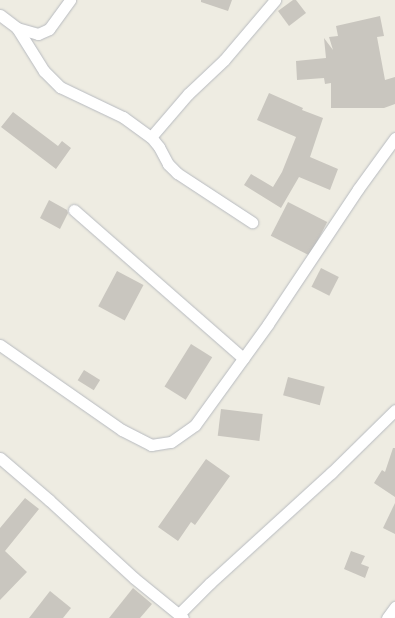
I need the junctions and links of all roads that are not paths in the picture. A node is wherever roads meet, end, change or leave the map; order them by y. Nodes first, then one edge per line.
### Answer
1 (70, 0) edge
2 (275, 0) edge
3 (0, 15) edge
4 (17, 28) junction
5 (151, 137) junction
6 (395, 138) edge
7 (74, 210) dead end
8 (252, 222) dead end
9 (0, 345) edge
10 (243, 358) junction
11 (395, 410) edge
12 (0, 458) edge
13 (395, 607) edge
14 (181, 616) edge
15 (387, 618) edge

1 - 4 street
2 - 5 street
3 - 4 street
4 - 5 street
5 - 8 street
6 - 10 street
7 - 10 street
9 - 10 street
11 - 14 street
12 - 14 street
13 - 15 street

